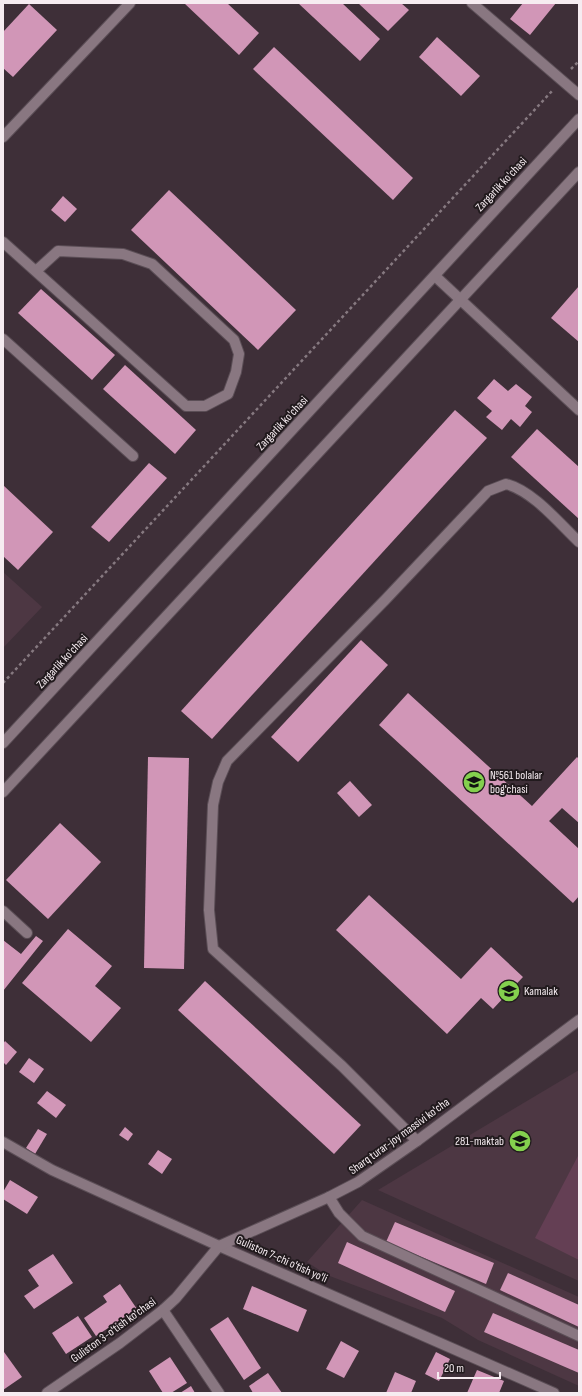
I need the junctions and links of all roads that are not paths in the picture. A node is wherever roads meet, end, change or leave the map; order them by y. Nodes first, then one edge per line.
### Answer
1 (130, 3) edge
2 (472, 3) edge
3 (579, 95) edge
4 (579, 119) edge
5 (3, 137) edge
6 (579, 172) edge
7 (3, 242) edge
8 (36, 271) junction
9 (435, 276) junction
10 (461, 300) junction
11 (3, 339) edge
12 (579, 410) edge
13 (133, 456) dead end
14 (579, 542) edge
15 (3, 743) edge
16 (3, 792) edge
17 (3, 911) edge
18 (27, 933) dead end
19 (579, 1020) edge
20 (417, 1141) junction
21 (3, 1142) edge
22 (329, 1197) junction
23 (219, 1246) junction
24 (163, 1310) junction
25 (579, 1336) edge
26 (48, 1393) edge
27 (220, 1393) edge
28 (554, 1393) edge

1 - 5 street
2 - 3 street
4 - 9 street, Zargarlik ko'chasi
6 - 10 street
7 - 8 street
8 - 8 street
9 - 10 street
9 - 15 street, Zargarlik ko'chasi
10 - 12 street
10 - 16 street
11 - 13 street
14 - 20 street
17 - 18 street
19 - 20 street, Sharq turar-joy massivi ko'cha
20 - 22 street, Sharq turar-joy massivi ko'cha
21 - 23 street, Guliston 7-chi o'tish yo'li
22 - 23 street, Sharq turar-joy massivi ko'cha
22 - 25 street
23 - 24 street, Guliston 3-o'tish ko'chasi
23 - 28 street, Guliston 7-chi o'tish yo'li
24 - 26 street, Guliston 3-o'tish ko'chasi
24 - 27 street

